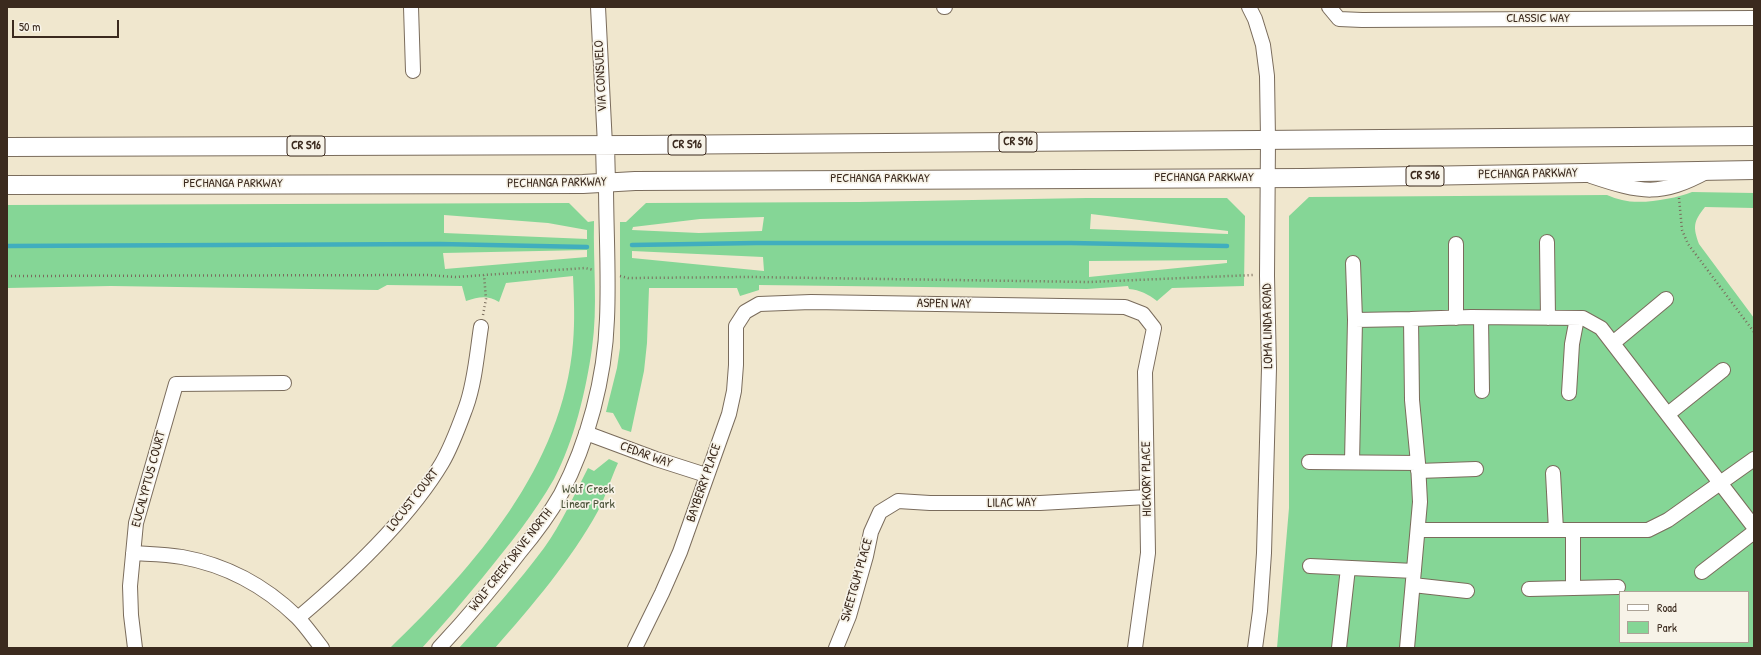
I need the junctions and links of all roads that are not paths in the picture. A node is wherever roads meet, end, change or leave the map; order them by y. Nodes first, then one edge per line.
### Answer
1 (411, 7) edge
2 (598, 7) edge
3 (1249, 7) edge
4 (1329, 7) edge
5 (1754, 18) edge
6 (413, 71) dead end
7 (1754, 136) edge
8 (1268, 139) junction
9 (606, 145) junction
10 (7, 147) edge
11 (1754, 170) edge
12 (1268, 179) junction
13 (606, 183) junction
14 (7, 185) edge
15 (1546, 242) dead end
16 (1456, 244) dead end
17 (1353, 263) dead end
18 (1666, 298) dead end
19 (745, 312) joint
20 (1143, 314) joint
21 (1456, 318) junction
22 (1481, 318) junction
23 (1548, 318) junction
24 (1577, 318) junction
25 (1411, 319) junction
26 (1355, 320) junction
27 (481, 327) road end
28 (1613, 342) junction
29 (1723, 370) dead end
30 (284, 383) dead end
31 (1482, 391) dead end
32 (1569, 393) dead end
33 (1668, 414) junction
34 (586, 433) junction
35 (1754, 459) edge
36 (1309, 462) dead end
37 (1352, 462) junction
38 (1418, 467) junction
39 (1476, 469) dead end
40 (1554, 473) dead end
41 (706, 475) junction
42 (1721, 483) junction
43 (1147, 496) junction
44 (880, 512) joint
45 (1754, 527) edge
46 (1418, 530) junction
47 (1556, 530) junction
48 (1574, 530) junction
49 (1754, 532) edge
50 (133, 553) junction
51 (1310, 566) dead end
52 (1348, 568) junction
53 (1702, 572) dead end
54 (1414, 578) junction
55 (1618, 587) dead end
56 (1529, 588) dead end
57 (1573, 588) junction
58 (1467, 591) dead end
59 (298, 618) junction
60 (135, 648) edge
61 (322, 648) edge
62 (439, 648) edge
63 (635, 648) edge
64 (836, 648) edge
65 (1135, 648) edge
66 (1255, 648) edge
67 (1339, 648) edge
68 (1407, 648) edge

1 - 6 street
2 - 9 street, VIA CONSUELO
3 - 8 street, LOMA LINDA ROAD
4 - 5 street, CLASSIC WAY
7 - 8 main road, CR S16
8 - 9 main road, CR S16
8 - 12 street, LOMA LINDA ROAD
9 - 10 main road, CR S16
9 - 13 main road
11 - 12 main road, PECHANGA PARKWAY / CR S16
12 - 13 main road, PECHANGA PARKWAY / CR S16
12 - 66 street, LOMA LINDA ROAD
13 - 14 main road, PECHANGA PARKWAY / CR S16
13 - 34 street, WOLF CREEK DRIVE NORTH
15 - 23 street
16 - 21 street
17 - 26 street
18 - 28 street
19 - 20 street, ASPEN WAY
19 - 41 street, BAYBERRY PLACE
20 - 43 street, HICKORY PLACE
21 - 22 street
21 - 25 street
22 - 23 street
22 - 31 street
23 - 24 street
24 - 28 street
24 - 32 street
25 - 26 street
25 - 38 street
26 - 37 street
27 - 59 street, LOCUST COURT
28 - 33 street
29 - 33 street
30 - 50 street, EUCALYPTUS COURT
33 - 42 street
34 - 41 street, CEDAR WAY
34 - 62 street, WOLF CREEK DRIVE NORTH
35 - 42 street
36 - 37 street
37 - 38 street
38 - 39 street
38 - 46 street
40 - 47 street
41 - 63 street, BAYBERRY PLACE
42 - 45 street
42 - 48 street
43 - 44 street, LILAC WAY
43 - 65 street, HICKORY PLACE
44 - 64 street, SWEETGUM PLACE
46 - 47 street
46 - 54 street
47 - 48 street
48 - 57 street
49 - 53 street
50 - 59 street
50 - 60 street, EUCALYPTUS COURT
51 - 52 street
52 - 54 street
52 - 67 street
54 - 58 street
54 - 68 street
55 - 57 street
56 - 57 street
59 - 61 street

